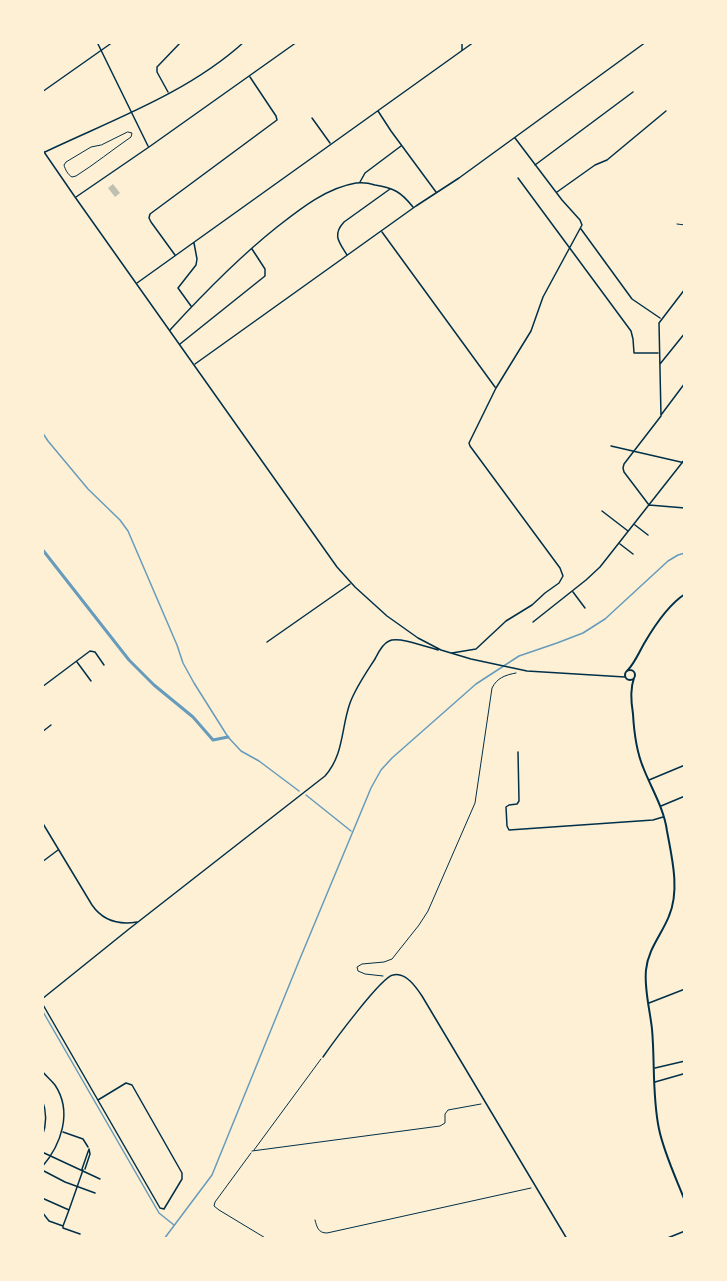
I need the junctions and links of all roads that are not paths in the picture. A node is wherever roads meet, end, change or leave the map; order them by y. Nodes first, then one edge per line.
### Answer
1 (97, 42) edge
2 (113, 42) edge
3 (181, 42) edge
4 (244, 42) edge
5 (297, 42) edge
6 (462, 42) edge
7 (474, 42) edge
8 (646, 42) edge
9 (101, 50) junction
10 (462, 50) junction
11 (249, 76) junction
12 (42, 92) edge
13 (633, 92) dead end
14 (169, 93) junction
15 (378, 110) junction
16 (131, 111) junction
17 (666, 111) dead end
18 (312, 118) dead end
19 (140, 128) junction
20 (132, 133) junction
21 (515, 138) junction
22 (330, 143) junction
23 (402, 145) junction
24 (149, 147) junction
25 (42, 149) edge
26 (45, 152) junction
27 (535, 165) junction
28 (518, 178) dead end
29 (360, 183) junction
30 (391, 188) junction
31 (436, 192) junction
32 (556, 192) junction
33 (75, 197) junction
34 (414, 208) junction
35 (581, 228) junction
36 (382, 232) junction
37 (194, 243) junction
38 (251, 248) junction
39 (570, 248) junction
40 (348, 255) junction
41 (175, 256) junction
42 (136, 283) junction
43 (685, 289) edge
44 (192, 307) junction
45 (661, 319) junction
46 (170, 330) junction
47 (685, 333) edge
48 (180, 344) junction
49 (659, 353) junction
50 (194, 364) junction
51 (660, 365) junction
52 (685, 383) edge
53 (496, 388) junction
54 (661, 416) junction
55 (611, 446) dead end
56 (633, 451) junction
57 (685, 459) edge
58 (683, 463) edge
59 (649, 505) junction
60 (685, 508) edge
61 (602, 511) dead end
62 (634, 524) junction
63 (628, 531) junction
64 (648, 535) dead end
65 (619, 543) junction
66 (633, 554) dead end
67 (351, 583) junction
68 (572, 592) junction
69 (685, 594) edge
70 (585, 608) dead end
71 (534, 622) dead end
72 (267, 642) dead end
73 (451, 653) junction
74 (76, 662) junction
75 (634, 663) junction
76 (104, 665) dead end
77 (626, 672) junction
78 (634, 672) junction
79 (618, 676) junction
80 (634, 678) junction
81 (626, 679) junction
82 (91, 681) dead end
83 (42, 687) edge
84 (631, 688) junction
85 (51, 725) dead end
86 (42, 732) edge
87 (518, 752) dead end
88 (685, 765) edge
89 (648, 780) junction
90 (685, 796) edge
91 (661, 807) junction
92 (664, 817) junction
93 (42, 822) edge
94 (58, 849) junction
95 (42, 862) edge
96 (138, 922) junction
97 (685, 988) edge
98 (42, 999) edge
99 (42, 1003) edge
100 (648, 1004) junction
101 (322, 1058) road end
102 (685, 1060) edge
103 (654, 1069) junction
104 (42, 1071) edge
105 (682, 1074) dead end
106 (655, 1082) junction
107 (42, 1099) edge
108 (98, 1100) junction
109 (62, 1131) junction
110 (42, 1137) edge
111 (42, 1152) edge
112 (51, 1157) junction
113 (42, 1168) edge
114 (83, 1170) junction
115 (100, 1179) dead end
116 (77, 1186) junction
117 (95, 1193) dead end
118 (42, 1198) edge
119 (685, 1201) edge
120 (69, 1210) junction
121 (42, 1212) edge
122 (63, 1226) junction
123 (685, 1231) edge
124 (80, 1234) dead end
125 (567, 1239) edge
126 (665, 1239) edge

1 - 9 street
2 - 9 street
3 - 14 street
4 - 14 street
5 - 11 street
6 - 10 street
7 - 10 street
8 - 21 street
9 - 12 street
9 - 16 street
10 - 15 street
11 - 24 street
11 - 41 street
13 - 27 street
14 - 16 street
15 - 22 street
15 - 23 street
16 - 19 street
16 - 26 street
17 - 32 street
18 - 22 street
19 - 20 lane
19 - 24 street
20 - 20 lane
21 - 27 street
21 - 31 street
22 - 37 street
23 - 29 street
23 - 31 street
24 - 33 street
25 - 26 street
26 - 33 street
27 - 32 street
28 - 39 street
29 - 30 street
29 - 38 street
30 - 34 street
30 - 40 street
31 - 34 street
32 - 35 street
33 - 42 street
34 - 36 street
35 - 39 street
35 - 45 street
36 - 40 street
36 - 53 street
37 - 41 street
37 - 44 street
38 - 44 street
38 - 48 street
39 - 49 street
39 - 53 street
40 - 50 street
41 - 42 street
42 - 46 street
43 - 45 street
44 - 46 street
45 - 49 street
46 - 48 street
47 - 51 street
48 - 50 street
49 - 51 street
50 - 67 street
51 - 54 street
52 - 54 street
53 - 73 street
54 - 56 street
55 - 56 street
56 - 58 street
56 - 59 street
57 - 58 street
58 - 59 street
59 - 60 street
59 - 62 street
61 - 63 street
62 - 63 street
62 - 64 street
63 - 65 street
65 - 66 street
65 - 68 street
67 - 72 street
67 - 73 street
68 - 70 street
68 - 71 street
69 - 75 main road
73 - 79 street
73 - 96 street
74 - 76 street
74 - 82 street
74 - 83 street
75 - 77 main road
75 - 78 main road
77 - 78 main road
77 - 79 street
77 - 81 main road
78 - 80 main road
79 - 81 street
80 - 81 main road
80 - 84 main road
81 - 84 main road
84 - 89 main road
85 - 86 street
87 - 92 street
88 - 89 street
89 - 91 main road
90 - 91 street
91 - 92 main road
92 - 100 main road
93 - 94 street
94 - 95 street
94 - 96 street
96 - 98 street
97 - 100 street
99 - 108 street
100 - 103 main road
101 - 125 street
102 - 103 street
103 - 106 main road
104 - 109 street
105 - 106 street
106 - 119 main road
107 - 110 street
108 - 108 street
109 - 112 street
109 - 114 street
111 - 112 street
112 - 113 street
112 - 114 street
113 - 116 street
114 - 115 street
114 - 116 street
116 - 117 street
116 - 120 street
118 - 120 street
120 - 122 street
121 - 122 street
122 - 124 street
123 - 126 street

